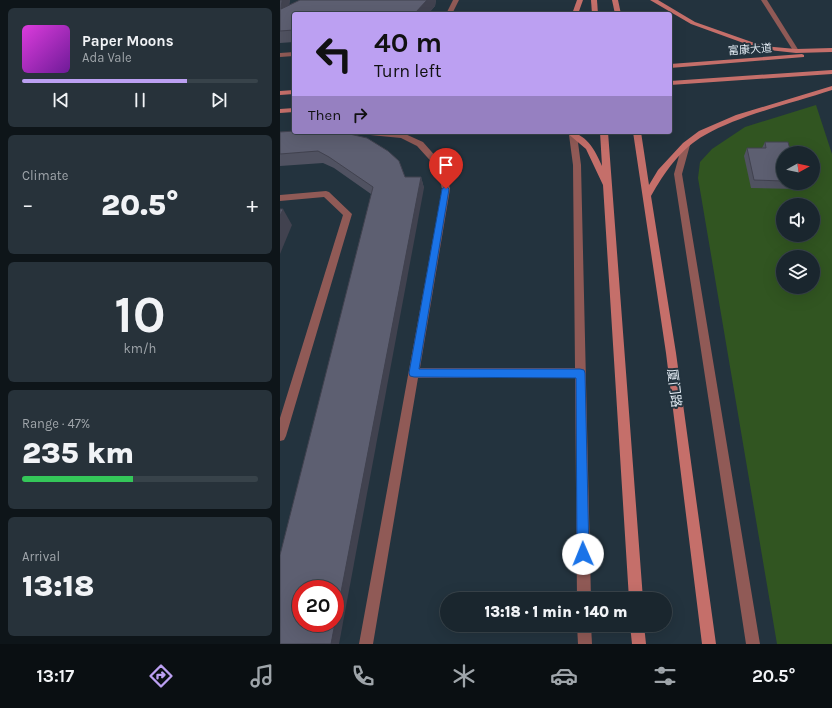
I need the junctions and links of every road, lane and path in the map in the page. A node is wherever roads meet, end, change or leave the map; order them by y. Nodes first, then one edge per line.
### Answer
1 (456, 0) edge
2 (580, 0) edge
3 (594, 0) edge
4 (615, 0) edge
5 (652, 0) edge
6 (764, 0) edge
7 (450, 12) edge
8 (576, 12) edge
9 (595, 12) edge
10 (618, 12) edge
11 (832, 50) edge
12 (796, 51) junction
13 (292, 54) edge
14 (832, 54) edge
15 (280, 55) edge
16 (672, 66) edge
17 (832, 72) edge
18 (672, 83) edge
19 (832, 88) edge
20 (292, 92) edge
21 (280, 93) edge
22 (280, 110) edge
23 (292, 110) edge
24 (392, 134) edge
25 (571, 134) edge
26 (572, 134) edge
27 (604, 134) edge
28 (637, 134) edge
29 (686, 145) junction
30 (609, 188) junction
31 (646, 196) junction
32 (280, 198) edge
33 (414, 373) junction
34 (580, 373) junction
35 (280, 436) edge
36 (584, 592) edge
37 (636, 592) edge
38 (584, 632) edge
39 (638, 632) edge
40 (366, 644) edge
41 (585, 644) edge
42 (639, 644) edge
43 (709, 644) edge
44 (753, 644) edge

1 - 7 lane
2 - 8 street
3 - 9 street
4 - 10 street
5 - 12 street
6 - 12 lane
11 - 12 street
13 - 15 lane
14 - 16 street, 富康大道
17 - 18 street
19 - 29 street
20 - 21 street
22 - 23 street
24 - 33 lane
25 - 34 lane
26 - 30 street
27 - 30 street
28 - 31 street, 厦门路
29 - 31 street
29 - 44 lane
30 - 37 street
31 - 43 street, 厦门路
32 - 35 lane
33 - 34 lane
33 - 40 lane
34 - 36 lane
38 - 41 lane
39 - 42 street

